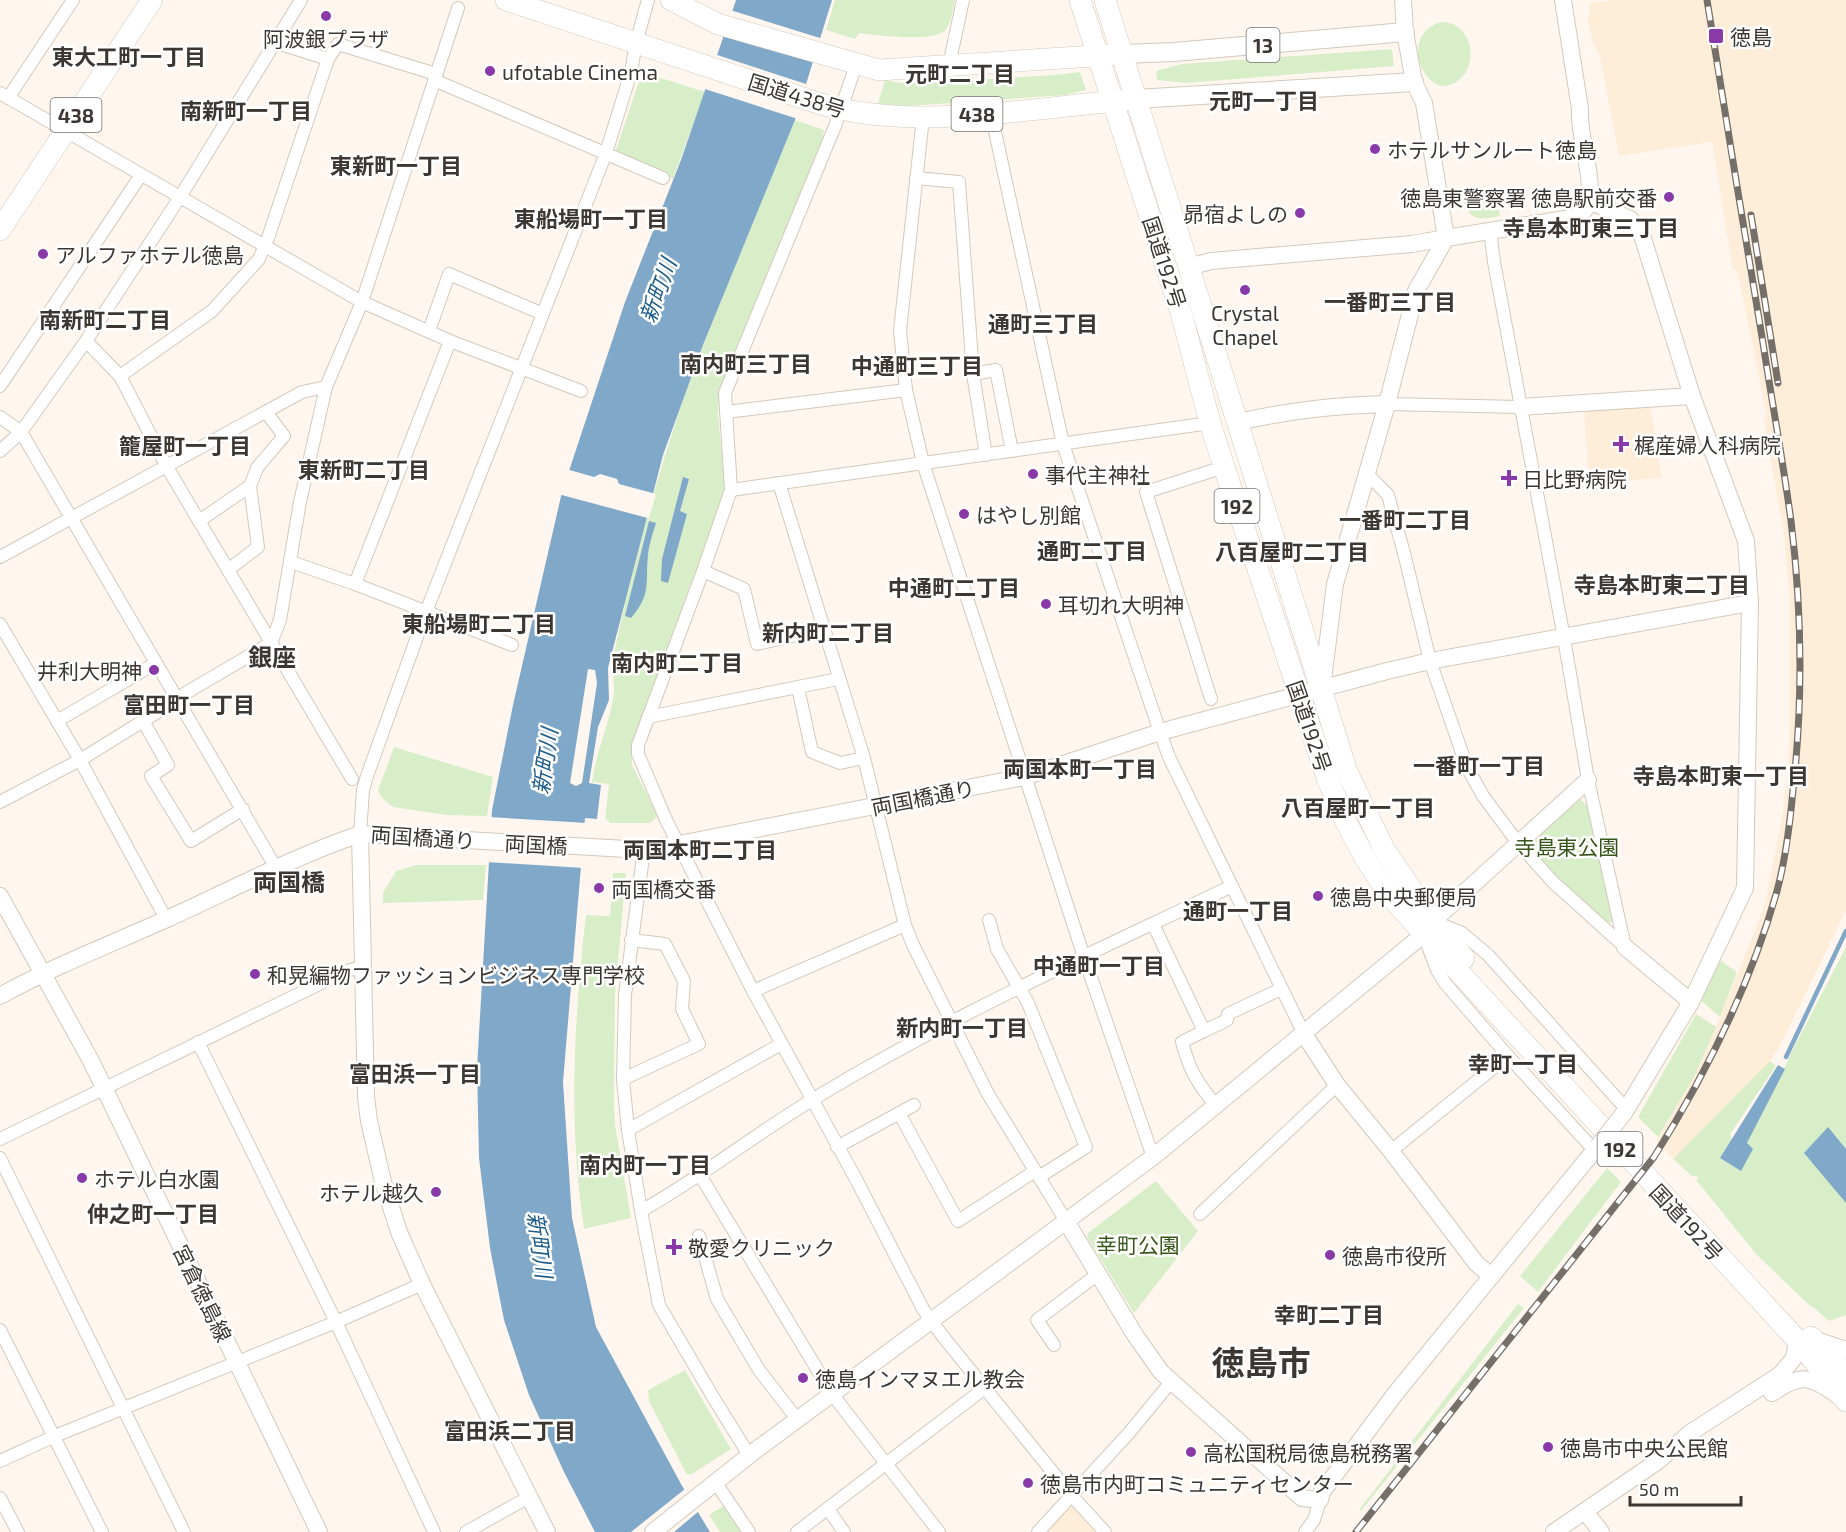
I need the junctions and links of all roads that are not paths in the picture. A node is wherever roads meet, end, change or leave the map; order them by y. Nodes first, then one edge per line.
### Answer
1 (73, 0) edge
2 (152, 0) edge
3 (301, 0) edge
4 (506, 0) edge
5 (648, 0) edge
6 (671, 0) edge
7 (963, 0) edge
8 (1080, 0) edge
9 (1105, 0) edge
10 (1403, 0) edge
11 (1563, 0) edge
12 (458, 8) dead end
13 (1405, 32) junction
14 (274, 42) junction
15 (636, 43) junction
16 (1122, 54) junction
17 (1096, 55) junction
18 (327, 59) junction
19 (846, 62) junction
20 (949, 65) junction
21 (435, 77) junction
22 (1414, 82) junction
23 (4, 96) edge
24 (1136, 99) junction
25 (1113, 101) junction
26 (841, 111) junction
27 (991, 113) junction
28 (922, 117) junction
29 (65, 132) junction
30 (606, 153) junction
31 (141, 175) junction
32 (916, 177) junction
33 (663, 178) dead end
34 (180, 197) junction
35 (1589, 201) junction
36 (0, 230) edge
37 (1490, 230) junction
38 (1446, 238) junction
39 (265, 245) junction
40 (1189, 267) junction
41 (362, 302) junction
42 (543, 314) junction
43 (429, 331) junction
44 (86, 341) junction
45 (450, 341) junction
46 (520, 369) junction
47 (972, 374) junction
48 (120, 376) junction
49 (0, 386) edge
50 (326, 387) junction
51 (906, 390) junction
52 (581, 391) dead end
53 (1692, 396) junction
54 (1387, 404) junction
55 (1520, 407) junction
56 (266, 412) junction
57 (726, 412) junction
58 (0, 417) edge
59 (1210, 423) junction
60 (1236, 423) junction
61 (21, 432) junction
62 (1063, 444) junction
63 (0, 451) edge
64 (1012, 451) junction
65 (986, 455) junction
66 (924, 463) junction
67 (167, 467) junction
68 (1224, 467) junction
69 (1367, 474) junction
70 (779, 483) junction
71 (250, 486) junction
72 (731, 490) junction
73 (72, 518) junction
74 (199, 521) junction
75 (0, 557) edge
76 (291, 562) junction
77 (228, 570) junction
78 (703, 572) junction
79 (356, 584) junction
80 (1750, 603) junction
81 (426, 612) junction
82 (0, 624) edge
83 (824, 629) junction
84 (1564, 638) junction
85 (271, 643) junction
86 (512, 645) dead end
87 (1430, 661) junction
88 (156, 663) junction
89 (838, 679) junction
90 (798, 688) junction
91 (1322, 689) junction
92 (1299, 694) junction
93 (1211, 699) dead end
94 (177, 700) junction
95 (648, 717) junction
96 (143, 721) junction
97 (57, 722) junction
98 (1160, 732) junction
99 (864, 758) junction
100 (80, 760) junction
101 (1024, 777) junction
102 (352, 779) dead end
103 (1588, 780) junction
104 (0, 802) edge
105 (877, 806) junction
106 (243, 809) junction
107 (360, 834) junction
108 (486, 841) joint
109 (1518, 843) junction
110 (679, 844) junction
111 (586, 847) joint
112 (644, 849) junction
113 (276, 868) junction
114 (1232, 886) junction
115 (1, 900) edge
116 (166, 919) junction
117 (989, 920) dead end
118 (1153, 924) junction
119 (905, 925) junction
120 (1429, 928) junction
121 (631, 940) junction
122 (1624, 947) junction
123 (1084, 957) junction
124 (362, 968) junction
125 (44, 973) junction
126 (1018, 988) junction
127 (1281, 989) junction
128 (753, 991) junction
129 (0, 996) edge
130 (1691, 1002) junction
131 (952, 1022) junction
132 (1204, 1031) junction
133 (1304, 1034) junction
134 (198, 1042) junction
135 (782, 1044) junction
136 (1508, 1056) junction
137 (623, 1079) junction
138 (1337, 1085) junction
139 (104, 1087) junction
140 (812, 1100) junction
141 (914, 1105) dead end
142 (1215, 1106) junction
143 (1625, 1112) junction
144 (899, 1113) junction
145 (628, 1130) junction
146 (0, 1138) edge
147 (837, 1147) junction
148 (1597, 1148) junction
149 (1391, 1151) junction
150 (1153, 1157) junction
151 (0, 1158) edge
152 (700, 1174) junction
153 (1037, 1174) junction
154 (641, 1211) junction
155 (1200, 1214) dead end
156 (1066, 1221) junction
157 (699, 1236) dead end
158 (1098, 1274) junction
159 (1491, 1276) junction
160 (422, 1284) junction
161 (931, 1320) junction
162 (336, 1322) junction
163 (0, 1330) edge
164 (1805, 1339) junction
165 (1054, 1345) dead end
166 (1846, 1350) edge
167 (236, 1362) junction
168 (1846, 1374) edge
169 (1171, 1382) junction
170 (986, 1387) junction
171 (832, 1394) junction
172 (1846, 1402) edge
173 (125, 1408) junction
174 (797, 1419) junction
175 (55, 1436) junction
176 (749, 1455) junction
177 (0, 1461) edge
178 (1658, 1461) junction
179 (887, 1464) junction
180 (716, 1483) junction
181 (1072, 1496) junction
182 (529, 1497) junction
183 (0, 1498) edge
184 (1320, 1500) junction
185 (828, 1509) junction
186 (1585, 1510) junction
187 (18, 1532) edge
188 (102, 1532) edge
189 (184, 1532) edge
190 (319, 1532) edge
191 (434, 1532) edge
192 (466, 1532) edge
193 (547, 1532) edge
194 (653, 1532) edge
195 (749, 1532) edge
196 (797, 1532) edge
197 (844, 1532) edge
198 (939, 1532) edge
199 (1038, 1532) edge
200 (1105, 1532) edge
201 (1305, 1532) edge
202 (1554, 1532) edge
203 (1601, 1532) edge

1 - 23 street
2 - 29 highway, 438
3 - 14 street
4 - 15 highway, 国道438号 / 438
5 - 15 street
6 - 19 highway
7 - 20 street
8 - 17 highway, 国道192号 / 192
9 - 16 highway, 国道192号 / 192
10 - 13 street
11 - 35 street
12 - 21 street
13 - 16 main road, 13
13 - 22 street
14 - 18 street
14 - 34 street
15 - 26 highway, 国道438号 / 438
15 - 30 street
16 - 17 highway
16 - 24 highway, 国道192号 / 192
17 - 20 highway
17 - 25 highway, 国道192号 / 192
18 - 21 street
18 - 39 street
19 - 20 highway
19 - 26 street
21 - 30 street
21 - 41 street
22 - 24 main road, 13
22 - 38 street
23 - 29 street
24 - 25 highway, 国道438号 / 438
24 - 40 highway, 国道192号 / 192
25 - 27 highway, 国道438号 / 438
25 - 59 highway, 国道192号 / 192
26 - 28 highway, 国道438号 / 438
26 - 57 street
27 - 28 highway, 国道438号 / 438
27 - 62 street
28 - 32 street
29 - 31 street
29 - 36 highway, 438
30 - 33 street
30 - 42 street
31 - 34 street
31 - 49 street
32 - 47 street
32 - 51 street
34 - 39 street
34 - 44 street
35 - 37 street
35 - 53 street
37 - 38 street
37 - 55 street
38 - 40 street
38 - 54 street
39 - 41 street
39 - 48 street
40 - 60 highway, 国道192号 / 192
41 - 43 street
41 - 50 street
42 - 43 street
42 - 46 street
43 - 45 street
44 - 48 street
44 - 61 street
45 - 46 street
45 - 79 street
46 - 52 street
46 - 81 street
47 - 64 street
47 - 65 street
48 - 67 street
50 - 56 street
50 - 76 street
51 - 57 street
51 - 66 street
53 - 55 street
53 - 80 street
54 - 55 street
54 - 60 street
54 - 69 street
55 - 84 street
56 - 67 street
56 - 71 street
57 - 72 street
58 - 61 street
59 - 62 street
59 - 68 highway, 国道192号 / 192
60 - 91 highway, 国道192号 / 192
61 - 63 street
61 - 73 street
62 - 64 street
62 - 98 street
64 - 65 street
65 - 66 street
66 - 70 street
66 - 101 street
67 - 73 street
67 - 74 street
68 - 92 highway, 国道192号 / 192
68 - 93 street
69 - 87 street
69 - 91 street
70 - 72 street
70 - 83 street
71 - 74 street
71 - 77 street
72 - 78 street
73 - 75 street
73 - 88 street
74 - 77 street
76 - 79 street
76 - 85 street
77 - 85 street
78 - 83 street
78 - 95 street
79 - 81 street
80 - 84 street, 両国橋通り
80 - 130 street
81 - 86 street
81 - 107 street
82 - 97 street
83 - 89 street
84 - 87 street, 両国橋通り
84 - 103 street
85 - 94 street
85 - 102 street
87 - 91 street, 両国橋通り
87 - 109 street
88 - 94 street
88 - 97 street
89 - 90 street
89 - 99 street
90 - 95 street
90 - 99 street
91 - 92 street, 両国橋通り
91 - 120 highway, 国道192号 / 192
92 - 98 street, 両国橋通り
92 - 120 highway, 国道192号 / 192
94 - 96 street
94 - 106 street
95 - 110 street
96 - 100 street
96 - 106 street
97 - 100 street
98 - 101 street, 両国橋通り
98 - 114 street
99 - 105 street
100 - 104 street
100 - 116 street
101 - 105 street, 両国橋通り
101 - 123 street
103 - 109 street
103 - 122 street
105 - 110 street, 両国橋通り
105 - 119 street
106 - 113 street
107 - 108 street, 両国橋通り
107 - 113 street
107 - 124 street
108 - 111 street, 両国橋
109 - 120 street
109 - 122 street
110 - 112 street, 両国橋通り
110 - 128 street
111 - 112 street, 両国橋通り
112 - 121 street
113 - 116 street
114 - 118 street
114 - 127 street
115 - 125 street, 宮倉徳島線
116 - 125 street
117 - 126 street
118 - 123 street
118 - 132 street
119 - 128 street
119 - 131 street
120 - 133 street
120 - 136 street
120 - 143 street
120 - 164 highway, 国道192号 / 192
121 - 137 street
121 - 137 street
122 - 130 street
123 - 126 street
123 - 150 street
124 - 134 street
124 - 160 street
125 - 129 street
125 - 139 street, 宮倉徳島線
126 - 131 street
126 - 153 street
127 - 132 street
127 - 133 street
128 - 135 street
130 - 143 street
131 - 140 street
131 - 153 street
132 - 142 street
133 - 138 street
133 - 142 street
134 - 139 street
134 - 162 street
135 - 140 street
135 - 145 street
136 - 148 street
136 - 149 street
137 - 145 street
138 - 149 street
138 - 155 street
139 - 146 street
139 - 167 street, 宮倉徳島線
140 - 147 street
140 - 152 street
141 - 144 street
142 - 150 street
143 - 148 street, bridge
144 - 147 street
144 - 153 street
145 - 154 street
147 - 161 street
148 - 159 street
149 - 159 street
150 - 156 street
151 - 173 street
152 - 154 street
152 - 171 street
153 - 156 street
154 - 176 street
156 - 158 street
156 - 161 street
157 - 174 street
158 - 165 street
158 - 169 street
159 - 184 street
160 - 162 street
160 - 182 street
161 - 170 street
161 - 171 street
162 - 167 street
162 - 191 street
163 - 175 street
164 - 166 street
164 - 168 highway, 国道192号 / 192
164 - 172 highway, 国道192号 / 192
164 - 178 street
167 - 173 street
167 - 190 street, 宮倉徳島線
169 - 181 street
169 - 184 street
170 - 179 street
170 - 181 street
171 - 174 street
171 - 179 street
172 - 178 street
173 - 175 street
173 - 189 street
174 - 176 street
175 - 177 street
175 - 188 street
176 - 180 street
178 - 186 street
179 - 185 street
179 - 198 street
180 - 194 street
180 - 195 street
181 - 199 street
181 - 200 street
182 - 192 street
182 - 193 street
183 - 187 street
184 - 201 street
185 - 196 street
185 - 197 street
186 - 202 street
186 - 203 street

